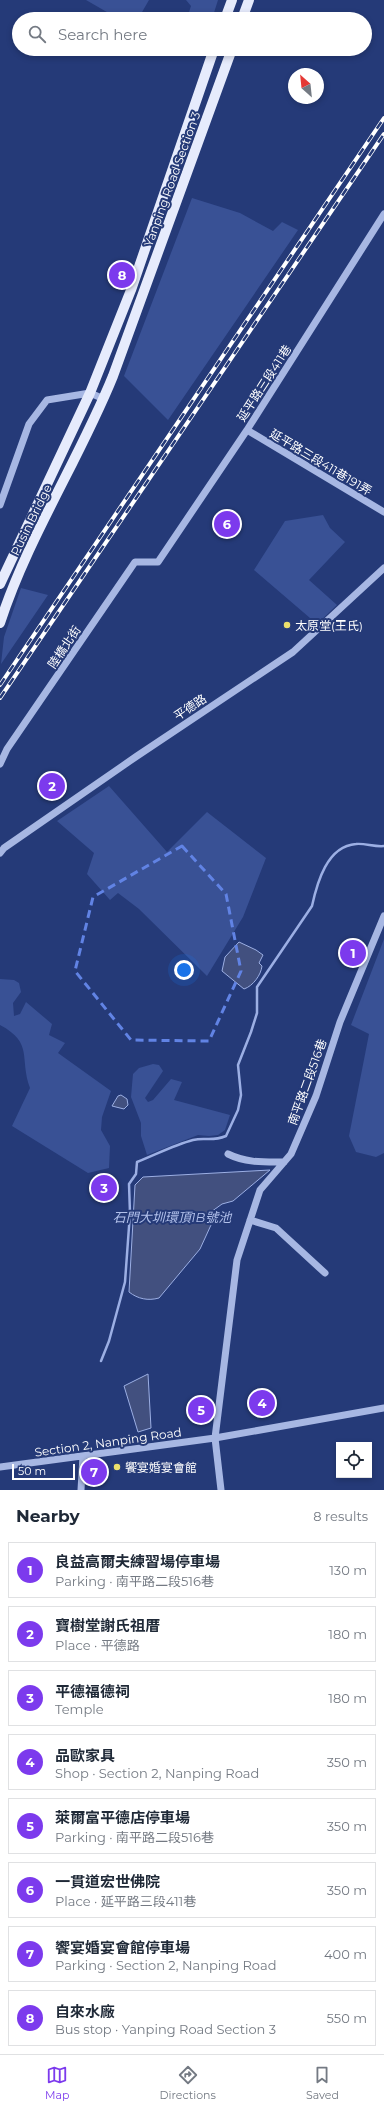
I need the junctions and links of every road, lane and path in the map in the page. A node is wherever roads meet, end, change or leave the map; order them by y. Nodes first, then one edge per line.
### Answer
1 (232, 0) edge
2 (249, 0) edge
3 (228, 12) edge
4 (245, 12) edge
5 (211, 56) edge
6 (229, 56) edge
7 (194, 104) junction
8 (210, 110) junction
9 (384, 214) edge
10 (90, 393) junction
11 (104, 398) junction
12 (75, 421) joint
13 (90, 429) joint
14 (247, 430) junction
15 (0, 506) edge
16 (384, 512) edge
17 (158, 562) joint
18 (384, 568) edge
19 (0, 584) edge
20 (0, 623) edge
21 (0, 764) edge
22 (0, 854) edge
23 (384, 916) edge
24 (228, 1154) dead end
25 (284, 1162) junction
26 (250, 1220) junction
27 (325, 1273) dead end
28 (384, 1408) edge
29 (215, 1438) junction
30 (83, 1456) junction
31 (0, 1468) edge
32 (81, 1490) edge
33 (221, 1490) edge

1 - 3 main road
2 - 4 main road
5 - 7 main road, Yanping Road Section 3
6 - 8 main road, Yanping Road Section 3
7 - 8 main road
7 - 10 main road, Yanping Road Section 3
8 - 11 main road, Yanping Road Section 3
9 - 14 street, 延平路三段411巷
10 - 11 street
10 - 12 main road, Yanping Road Section 3
10 - 15 street
11 - 13 main road, Yanping Road Section 3
12 - 19 main road, Pusin Bridge
13 - 20 main road, Pusin Bridge
14 - 16 street, 延平路三段411巷191弄
14 - 17 street, 延平路三段411巷
17 - 21 street, 陸橋北街
18 - 22 street, 平德路
23 - 25 street, 南平路二段516巷
24 - 25 street
25 - 26 street, 南平路二段516巷
26 - 27 street
26 - 29 street, 南平路二段516巷
28 - 29 street, Section 2, Nanping Road
29 - 30 street, Section 2, Nanping Road
29 - 33 street, 南平路二段516巷
30 - 31 street, Section 2, Nanping Road
30 - 32 street

